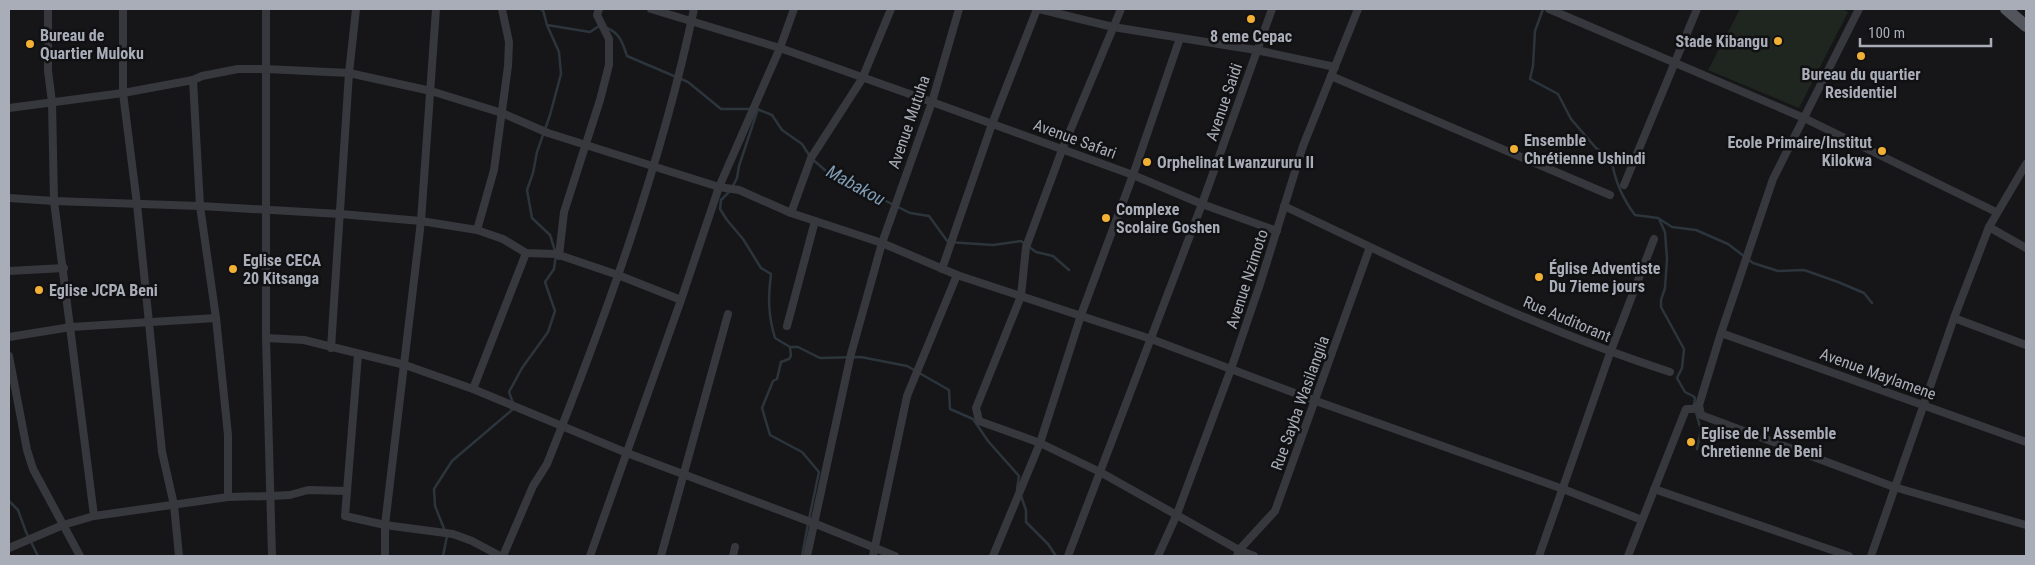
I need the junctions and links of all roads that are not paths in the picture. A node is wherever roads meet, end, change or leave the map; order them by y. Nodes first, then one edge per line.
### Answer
1 (48, 9) edge
2 (123, 9) edge
3 (266, 9) edge
4 (356, 9) edge
5 (436, 9) edge
6 (502, 9) edge
7 (599, 9) edge
8 (650, 9) edge
9 (694, 9) edge
10 (794, 9) edge
11 (891, 9) edge
12 (959, 9) edge
13 (1038, 9) edge
14 (1121, 9) edge
15 (1272, 9) edge
16 (1357, 9) edge
17 (1549, 9) edge
18 (1697, 9) edge
19 (2006, 9) edge
20 (1855, 10) edge
21 (691, 20) junction
22 (1113, 26) junction
23 (2026, 26) edge
24 (1180, 38) junction
25 (780, 48) junction
26 (1256, 50) junction
27 (1675, 63) junction
28 (1335, 67) junction
29 (266, 68) junction
30 (349, 73) junction
31 (1331, 76) junction
32 (862, 78) junction
33 (193, 80) junction
34 (431, 91) junction
35 (122, 93) junction
36 (52, 102) junction
37 (932, 102) junction
38 (9, 108) edge
39 (502, 113) junction
40 (1804, 118) junction
41 (992, 124) junction
42 (586, 146) junction
43 (1062, 150) junction
44 (2026, 164) edge
45 (653, 166) junction
46 (1133, 175) junction
47 (1624, 185) dead end
48 (719, 187) junction
49 (1610, 195) dead end
50 (9, 198) edge
51 (54, 201) junction
52 (137, 204) junction
53 (1202, 204) junction
54 (200, 206) junction
55 (1284, 206) junction
56 (266, 210) junction
57 (1996, 212) junction
58 (791, 213) junction
59 (340, 214) junction
60 (421, 221) junction
61 (815, 221) junction
62 (1988, 227) junction
63 (477, 230) junction
64 (1277, 231) junction
65 (1654, 239) dead end
66 (882, 243) junction
67 (1370, 247) junction
68 (2026, 248) edge
69 (526, 253) junction
70 (559, 256) junction
71 (64, 268) junction
72 (942, 269) junction
73 (9, 271) edge
74 (957, 275) junction
75 (618, 276) junction
76 (1021, 296) junction
77 (681, 300) junction
78 (728, 314) dead end
79 (1081, 315) junction
80 (216, 318) junction
81 (1954, 318) junction
82 (148, 323) junction
83 (787, 326) dead end
84 (71, 327) junction
85 (1721, 333) junction
86 (9, 337) edge
87 (266, 338) junction
88 (1151, 339) junction
89 (2026, 345) edge
90 (331, 348) junction
91 (1610, 353) junction
92 (358, 355) junction
93 (9, 356) edge
94 (405, 365) junction
95 (1231, 369) junction
96 (1670, 372) dead end
97 (473, 389) junction
98 (1316, 401) junction
99 (1925, 405) junction
100 (1696, 407) junction
101 (562, 427) junction
102 (2026, 442) edge
103 (1040, 443) junction
104 (627, 453) junction
105 (1100, 472) junction
106 (682, 474) junction
107 (1894, 486) junction
108 (1563, 489) junction
109 (1654, 490) junction
110 (346, 491) junction
111 (271, 496) junction
112 (228, 497) junction
113 (174, 506) junction
114 (1177, 514) junction
115 (94, 516) junction
116 (1642, 520) junction
117 (816, 524) junction
118 (385, 525) junction
119 (2026, 525) edge
120 (63, 526) junction
121 (735, 547) dead end
122 (875, 547) junction
123 (9, 548) edge
124 (1238, 553) edge
125 (80, 556) edge
126 (179, 556) edge
127 (272, 556) edge
128 (385, 556) edge
129 (502, 556) edge
130 (590, 556) edge
131 (660, 556) edge
132 (733, 556) edge
133 (807, 556) edge
134 (873, 556) edge
135 (895, 556) edge
136 (993, 556) edge
137 (1068, 556) edge
138 (1158, 556) edge
139 (1254, 556) edge
140 (1539, 556) edge
141 (1628, 556) edge
142 (1849, 556) edge
143 (1871, 556) edge

1 - 36 street
2 - 35 street
3 - 29 street
4 - 30 street
5 - 34 street
6 - 39 street
7 - 42 street
8 - 21 street, Avenue Safari
9 - 21 street
10 - 25 street
11 - 32 street
12 - 37 street, Avenue Mutuha
13 - 22 street
13 - 41 street
14 - 22 street
15 - 26 street, Avenue Saidi
16 - 28 street, Avenue Nzimoto
17 - 27 street
18 - 27 street
19 - 23 main road
20 - 40 street
21 - 25 street, Avenue Safari
21 - 45 street
22 - 24 street
22 - 43 street
24 - 26 street
24 - 46 street
25 - 32 street, Avenue Safari
25 - 48 street
26 - 28 street
26 - 53 street, Avenue Saidi
27 - 40 street
27 - 47 street
28 - 31 street, Avenue Nzimoto
29 - 30 street
29 - 33 street
29 - 56 street
30 - 34 street
30 - 59 street
31 - 49 street
31 - 55 street, Avenue Nzimoto
32 - 37 street, Avenue Safari
32 - 58 street
33 - 35 street
33 - 54 street
34 - 39 street
34 - 60 street
35 - 36 street
35 - 52 street
36 - 38 street
36 - 51 street
37 - 41 street, Avenue Safari
37 - 66 street, Avenue Mutuha
39 - 42 street
39 - 63 street
40 - 57 street
40 - 85 street
41 - 43 street, Avenue Safari
41 - 72 street
42 - 45 street
42 - 70 street
43 - 46 street, Avenue Safari
43 - 76 street
44 - 57 street
45 - 48 street
45 - 75 street
46 - 53 street, Avenue Safari
46 - 79 street
48 - 58 street
48 - 77 street
50 - 51 street
51 - 52 street
51 - 71 street
52 - 54 street
52 - 82 street
53 - 64 street, Avenue Safari
53 - 88 street, Avenue Saidi
54 - 56 street
54 - 80 street
55 - 64 street, Avenue Nzimoto
55 - 67 street
56 - 59 street
56 - 87 street
57 - 62 street
58 - 61 street
59 - 60 street
59 - 90 street
60 - 63 street
60 - 94 street
61 - 66 street
61 - 83 street
62 - 68 street
62 - 81 street
63 - 69 street
64 - 95 street, Avenue Nzimoto
65 - 91 street
66 - 72 street
66 - 117 street, Avenue Mutuha
67 - 91 street, Rue Auditorant
67 - 98 street, Rue Sayba Wasilangila
69 - 70 street
69 - 97 street
70 - 75 street
71 - 73 street
71 - 84 street
72 - 74 street
74 - 76 street
74 - 122 street
75 - 77 street
75 - 101 street
76 - 79 street
76 - 103 street
77 - 104 street
78 - 106 street
79 - 88 street
79 - 103 street
80 - 82 street
80 - 112 street
81 - 89 street
81 - 99 street
82 - 84 street
82 - 113 street
84 - 86 street
84 - 115 street
85 - 99 street, Avenue Maylamene
85 - 100 street
87 - 90 street
87 - 111 street
88 - 95 street
88 - 105 street, Avenue Saidi
90 - 92 street
91 - 96 street, Rue Auditorant
91 - 108 street
92 - 94 street
92 - 110 street
93 - 120 street
94 - 97 street
94 - 118 street
95 - 98 street
95 - 114 street, Avenue Nzimoto
97 - 101 street
98 - 108 street
98 - 124 street, Rue Sayba Wasilangila
99 - 102 street, Avenue Maylamene
99 - 107 street
100 - 107 street
100 - 109 street
101 - 104 street
101 - 129 street
103 - 105 street
103 - 136 street
104 - 106 street
104 - 130 street
105 - 114 street
105 - 137 street, Avenue Saidi
106 - 117 street
106 - 131 street
107 - 119 street
107 - 143 street
108 - 116 street
108 - 140 street
109 - 116 street
109 - 142 street
110 - 111 street
110 - 118 street
111 - 112 street
111 - 127 street
112 - 113 street
113 - 115 street
113 - 126 street
114 - 124 street
114 - 138 street, Avenue Nzimoto
115 - 120 street
116 - 141 street
117 - 122 street
117 - 133 street, Avenue Mutuha
118 - 128 street
118 - 129 street
120 - 123 street
120 - 125 street
121 - 132 street
122 - 134 street
122 - 135 street
124 - 139 street

